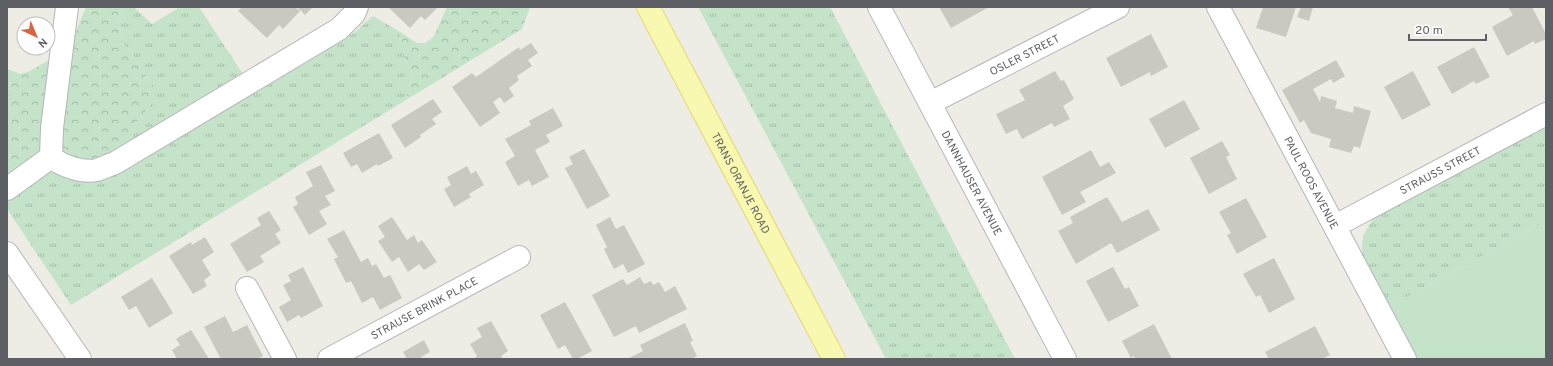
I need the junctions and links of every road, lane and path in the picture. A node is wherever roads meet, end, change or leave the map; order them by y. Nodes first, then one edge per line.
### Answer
1 (67, 7) edge
2 (357, 7) edge
3 (648, 7) edge
4 (879, 7) edge
5 (1118, 7) edge
6 (1218, 7) edge
7 (930, 103) junction
8 (1546, 114) edge
9 (51, 157) junction
10 (7, 189) edge
11 (1335, 226) junction
12 (7, 253) edge
13 (519, 257) dead end
14 (247, 288) dead end
15 (80, 359) edge
16 (285, 359) edge
17 (329, 359) edge
18 (834, 359) edge
19 (1065, 359) edge
20 (1405, 359) edge

1 - 9 street
2 - 9 street
3 - 18 main road, TRANS ORANJE ROAD
4 - 7 street, DANNHAUSER AVENUE
5 - 7 street, OSLER STREET
6 - 11 street, PAUL ROOS AVENUE
7 - 19 street, DANNHAUSER AVENUE
8 - 11 street, STRAUSS STREET
9 - 10 street
11 - 20 street, PAUL ROOS AVENUE
12 - 15 street
13 - 17 street, STRAUSE BRINK PLACE
14 - 16 street

